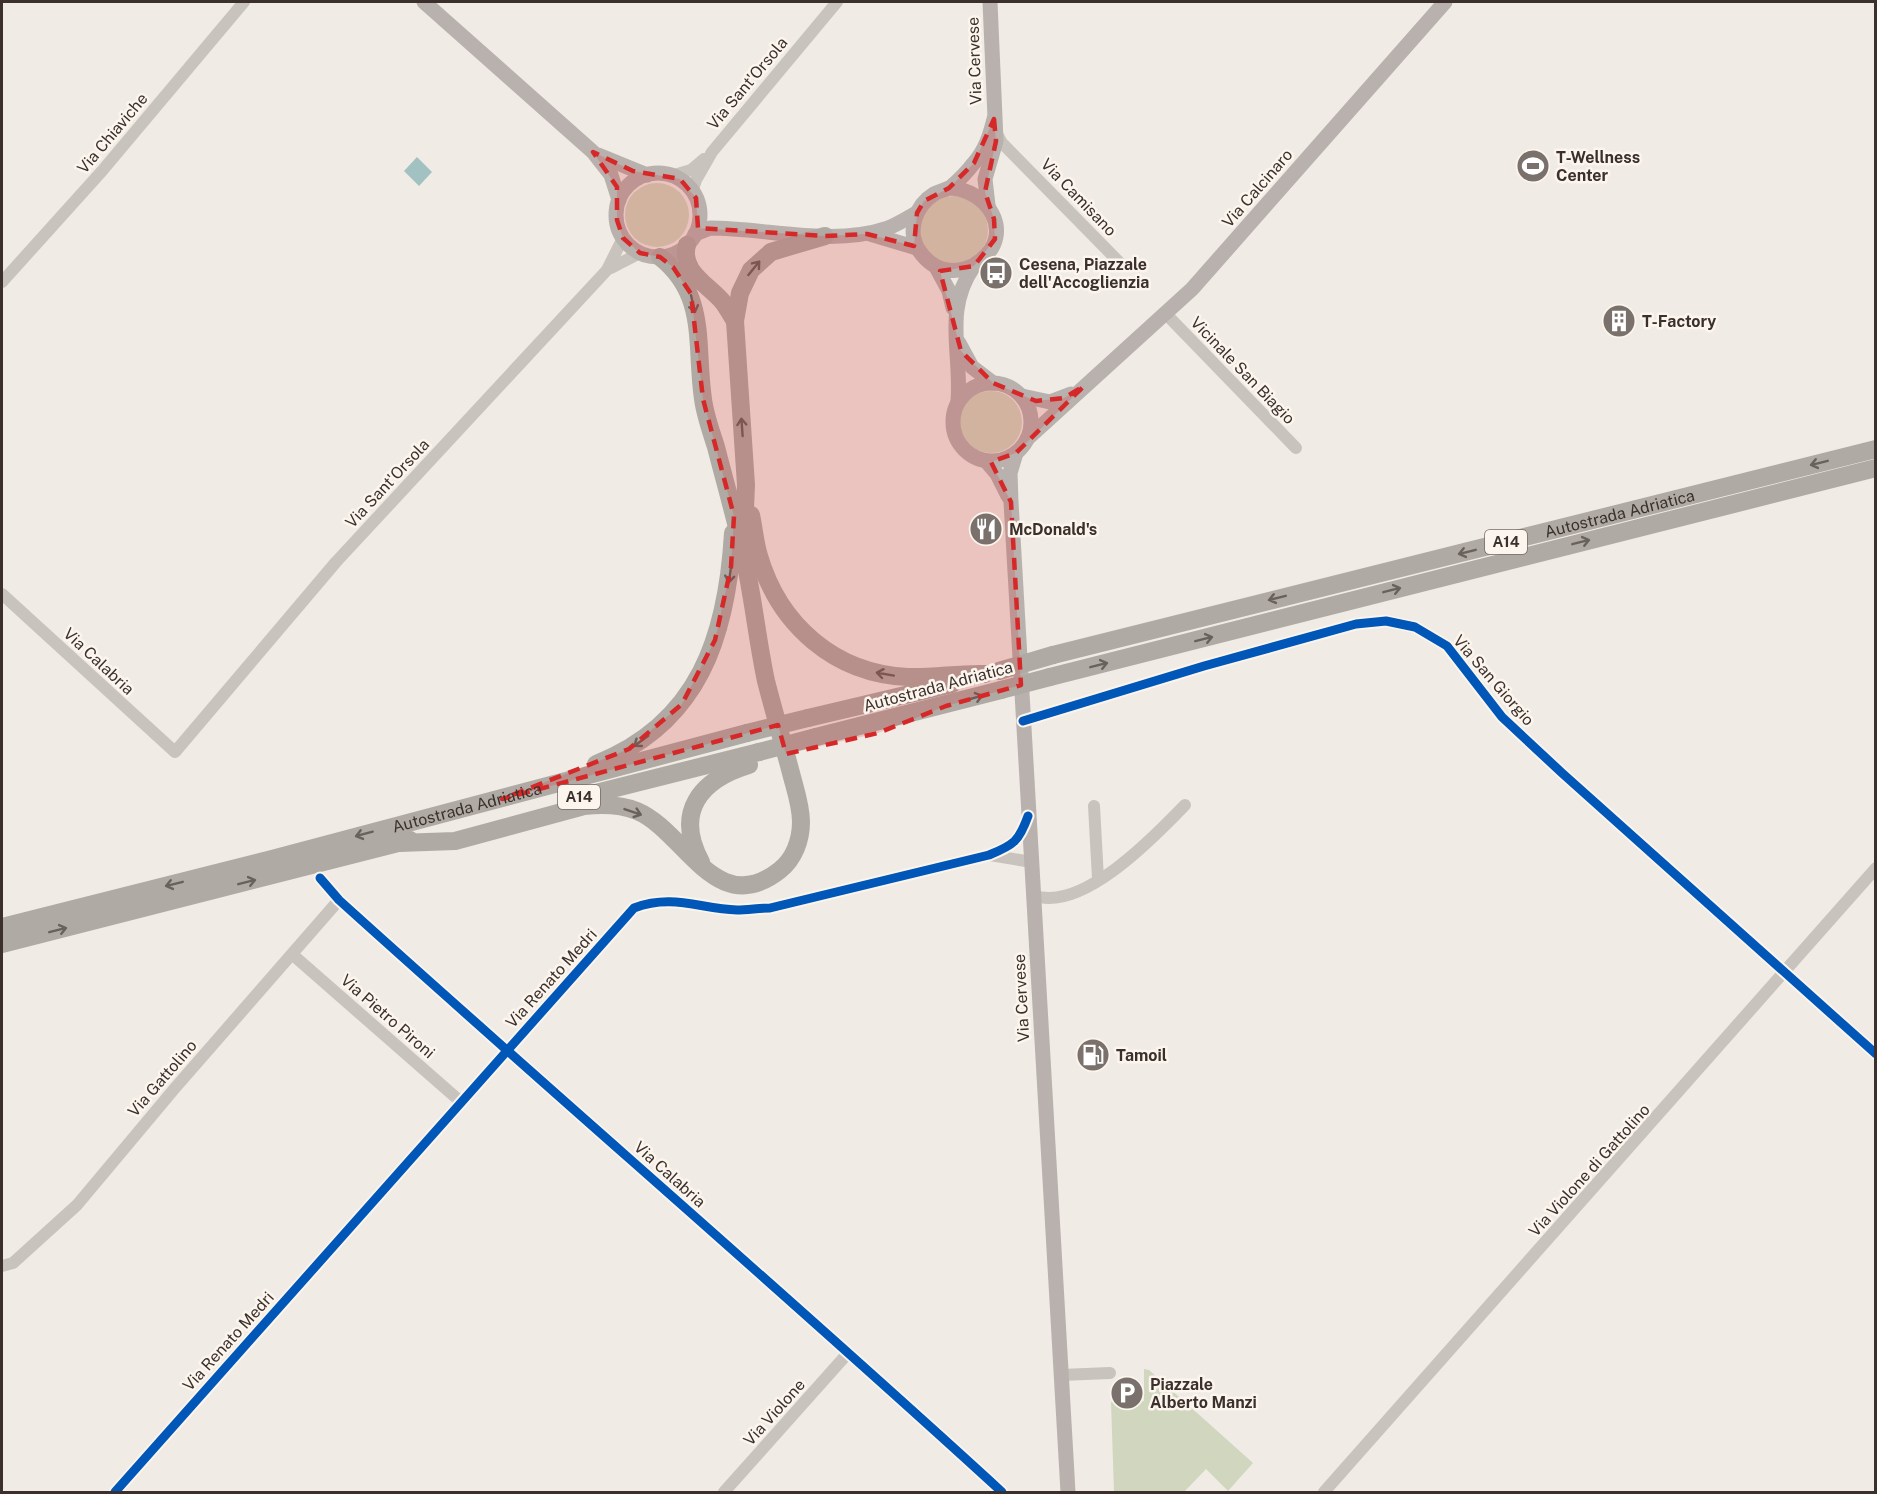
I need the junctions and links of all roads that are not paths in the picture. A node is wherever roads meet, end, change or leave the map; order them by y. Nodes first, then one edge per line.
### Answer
1 (244, 2) edge
2 (424, 2) edge
3 (837, 2) edge
4 (990, 2) edge
5 (1445, 2) edge
6 (995, 125) junction
7 (593, 152) junction
8 (712, 152) junction
9 (1013, 153) junction
10 (993, 156) junction
11 (647, 175) junction
12 (671, 176) junction
13 (949, 188) junction
14 (696, 199) junction
15 (619, 200) junction
16 (988, 205) junction
17 (916, 213) junction
18 (740, 231) junction
19 (867, 234) junction
20 (825, 236) junction
21 (623, 238) junction
22 (691, 240) junction
23 (917, 248) junction
24 (640, 253) junction
25 (660, 257) junction
26 (1122, 265) dead end
27 (974, 266) junction
28 (936, 267) junction
29 (607, 270) junction
30 (2, 282) edge
31 (1166, 314) junction
32 (735, 321) junction
33 (956, 329) junction
34 (993, 383) junction
35 (1084, 386) junction
36 (1022, 396) junction
37 (958, 401) junction
38 (1027, 439) junction
39 (1296, 448) dead end
40 (1875, 449) edge
41 (1016, 453) junction
42 (986, 461) junction
43 (1875, 468) edge
44 (746, 485) junction
45 (1011, 502) junction
46 (734, 516) junction
47 (744, 555) junction
48 (2, 594) edge
49 (992, 672) junction
50 (1023, 721) junction
51 (175, 752) joint
52 (760, 756) junction
53 (502, 799) junction
54 (1185, 805) dead end
55 (1094, 806) dead end
56 (1028, 816) junction
57 (399, 843) junction
58 (324, 854) junction
59 (988, 855) junction
60 (1031, 862) junction
61 (275, 867) junction
62 (1875, 868) edge
63 (707, 871) junction
64 (320, 878) dead end
65 (1098, 879) junction
66 (1033, 895) junction
67 (339, 900) junction
68 (2, 927) edge
69 (2, 944) edge
70 (293, 955) junction
71 (1783, 972) junction
72 (506, 1051) junction
73 (1875, 1054) edge
74 (461, 1102) junction
75 (2, 1266) edge
76 (848, 1353) junction
77 (1110, 1373) dead end
78 (1060, 1375) junction
79 (115, 1492) edge
80 (724, 1492) edge
81 (1002, 1492) edge
82 (1068, 1492) edge
83 (1324, 1492) edge

1 - 30 street, Via Chiaviche
2 - 7 main road
3 - 8 street, Via Sant'Orsola
4 - 6 main road, Via Cervese
5 - 31 main road, Via Calcinaro
6 - 9 street, Via Camisano
6 - 10 main road, Via Cervese
6 - 13 main road, Via Cervese
7 - 11 main road
7 - 15 main road
8 - 12 street
8 - 14 street, Via Sant'Orsola
9 - 10 street
9 - 26 street, Via Camisano
10 - 16 main road, Via Cervese
11 - 12 main road
11 - 15 main road
12 - 14 main road
13 - 16 main road
13 - 17 main road
14 - 18 main road
14 - 22 main road
15 - 21 main road
16 - 27 main road
17 - 19 main road
17 - 23 main road
18 - 20 main road
18 - 22 main road
19 - 20 main road
19 - 23 main road
32 -> 20 highway
21 - 24 main road
21 - 29 street, Via Sant'Orsola
22 - 25 main road
22 - 32 highway
23 - 28 main road
24 - 25 main road
24 - 29 street
25 -> 46 highway
27 - 28 main road
27 - 33 main road
28 - 33 main road
29 - 51 street, Via Sant'Orsola
31 - 35 main road, Via Calcinaro
31 - 39 street, Vicinale San Biagio
44 -> 32 highway
33 - 34 main road
33 - 37 main road
34 - 36 main road
34 - 37 main road
35 - 36 main road, Via Calcinaro
35 - 38 main road, Via Calcinaro
36 - 38 main road
37 - 42 main road
38 - 41 main road
40 -> 49 highway, Autostrada Adriatica / A14, bridge
41 - 42 main road
41 - 45 main road, Via Cervese
42 - 45 main road, Via Cervese
52 -> 43 highway, Autostrada Adriatica / A14, bridge
44 - 47 highway
49 -> 44 highway
45 - 50 main road, Via Cervese
46 - 47 highway
46 -> 53 highway
47 - 63 highway
48 - 51 street, Via Calabria
49 - 53 highway, Autostrada Adriatica / A14, bridge
50 - 56 main road, Via Cervese
50 - 71 street, Via San Giorgio
52 - 57 highway, Autostrada Adriatica / A14
52 - 63 highway
53 -> 58 highway, Autostrada Adriatica / A14
54 - 65 street
55 - 65 street
56 - 59 street, Via Renato Medri
56 - 60 main road, Via Cervese
57 - 58 highway, Autostrada Adriatica / A14
57 -> 63 highway
58 - 61 highway, Autostrada Adriatica / A14
59 - 60 street, Via Renato Medri
59 - 72 street, Via Renato Medri
60 - 66 main road, Via Cervese
61 -> 68 highway, Autostrada Adriatica / A14
69 -> 61 highway, Autostrada Adriatica / A14
62 - 71 street, Via Violone di Gattolino
64 - 67 street, Via Calabria
65 - 66 street
66 - 78 main road, Via Cervese
67 - 70 street, Via Gattolino
67 - 72 street, Via Calabria
70 - 74 street, Via Pietro Pironi
70 - 75 street, Via Gattolino
71 - 73 street, Via San Giorgio
71 - 83 street, Via Violone di Gattolino
72 - 74 street, Via Renato Medri
72 - 76 street, Via Calabria
74 - 79 street, Via Renato Medri
76 - 80 street, Via Violone
76 - 81 street, Via Calabria
77 - 78 street
78 - 82 main road, Via Cervese

